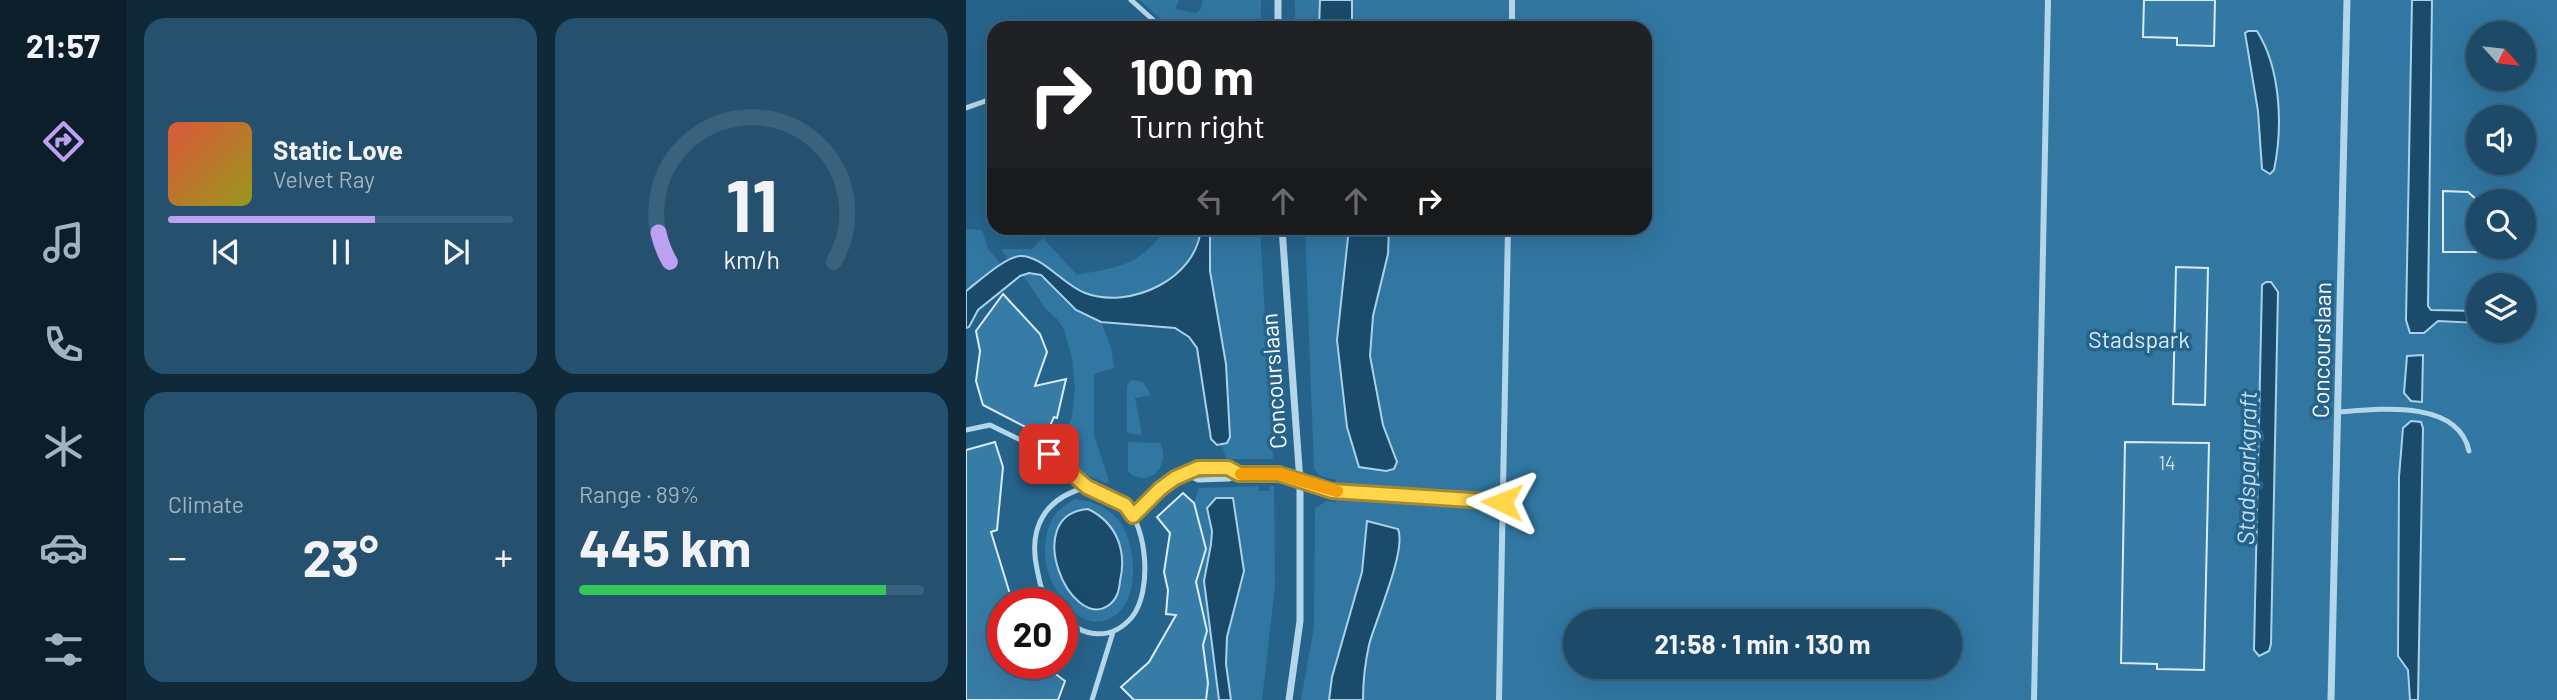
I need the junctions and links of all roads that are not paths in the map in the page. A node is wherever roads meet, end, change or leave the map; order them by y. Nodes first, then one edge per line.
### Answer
1 (1131, 0) edge
2 (1278, 0) edge
3 (1512, 0) edge
4 (2048, 0) edge
5 (2347, 0) edge
6 (1154, 21) edge
7 (1278, 21) edge
8 (1512, 21) edge
9 (987, 100) edge
10 (966, 108) edge
11 (1282, 235) edge
12 (1508, 235) edge
13 (2339, 412) junction
14 (966, 430) edge
15 (2469, 451) dead end
16 (1239, 474) junction
17 (1187, 475) junction
18 (1300, 482) junction
19 (1087, 487) junction
20 (1502, 502) junction
21 (1133, 516) junction
22 (1041, 588) edge
23 (1078, 629) edge
24 (1113, 632) junction
25 (1092, 700) edge
26 (1289, 700) edge
27 (1499, 700) edge
28 (2034, 700) edge
29 (2331, 700) edge

1 - 6 lane
2 - 7 street
3 - 8 street
4 - 28 street
5 - 13 street, Concourslaan
9 - 10 lane
11 - 18 street, Concourslaan
12 - 20 street
13 - 15 lane
13 - 29 street, Concourslaan
14 - 19 lane
16 - 17 lane
16 - 17 lane
16 - 18 lane
17 - 21 lane
18 - 20 lane
18 - 26 street, Concourslaan
19 - 21 lane
19 - 22 lane
20 - 27 street
21 - 24 lane
23 - 24 lane
24 - 25 lane

